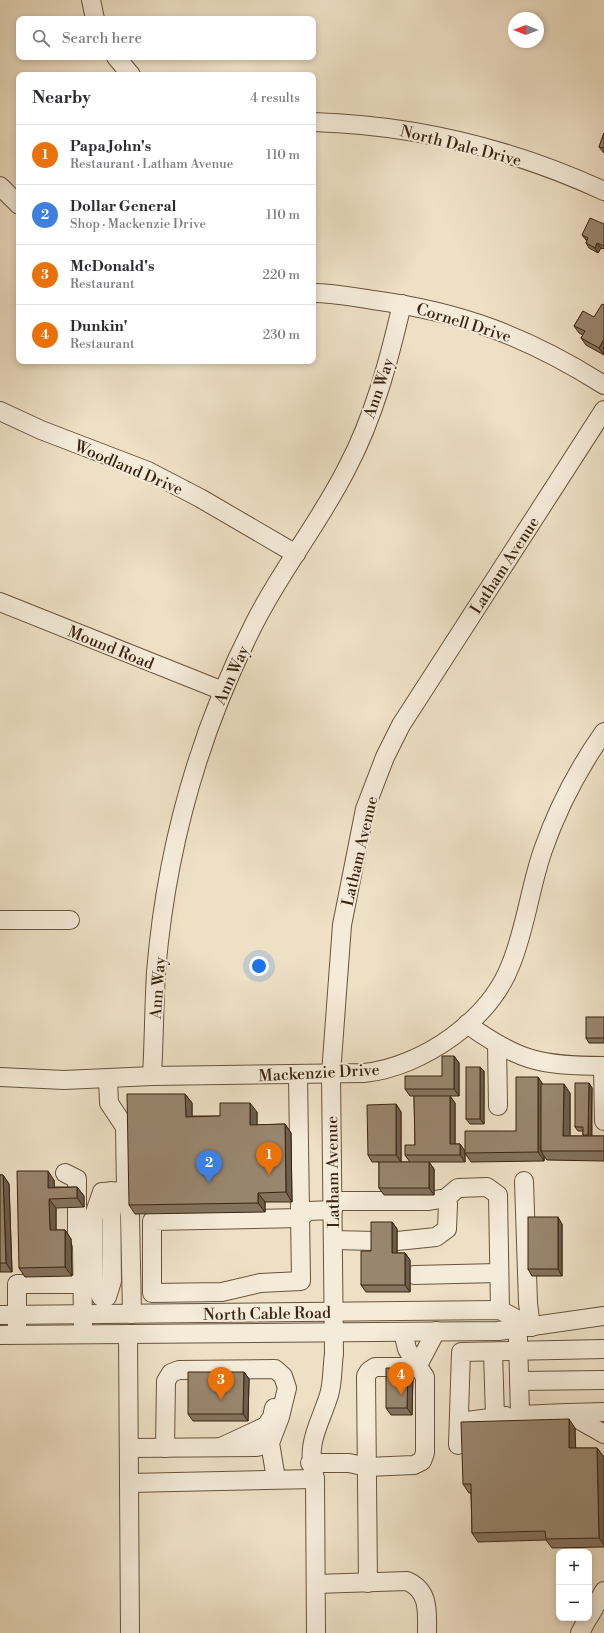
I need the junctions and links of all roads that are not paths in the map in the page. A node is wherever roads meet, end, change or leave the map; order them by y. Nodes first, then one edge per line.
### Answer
1 (91, 0) edge
2 (94, 16) edge
3 (118, 60) edge
4 (128, 72) edge
5 (316, 122) edge
6 (0, 186) edge
7 (604, 191) edge
8 (16, 202) edge
9 (316, 293) edge
10 (402, 304) junction
11 (604, 385) edge
12 (604, 410) edge
13 (0, 411) edge
14 (296, 554) junction
15 (0, 602) edge
16 (223, 691) junction
17 (604, 732) edge
18 (0, 920) edge
19 (70, 920) dead end
20 (467, 1024) junction
21 (498, 1044) junction
22 (604, 1066) edge
23 (331, 1074) junction
24 (298, 1075) junction
25 (0, 1076) edge
26 (152, 1076) junction
27 (108, 1079) junction
28 (498, 1106) dead end
29 (604, 1121) edge
30 (65, 1173) dead end
31 (524, 1181) dead end
32 (118, 1191) junction
33 (438, 1200) junction
34 (333, 1206) junction
35 (300, 1218) junction
36 (333, 1240) junction
37 (376, 1241) edge
38 (397, 1241) dead end
39 (498, 1273) junction
40 (414, 1275) dead end
41 (82, 1284) junction
42 (222, 1292) junction
43 (103, 1303) junction
44 (132, 1306) junction
45 (500, 1310) junction
46 (335, 1312) junction
47 (222, 1313) junction
48 (83, 1314) junction
49 (9, 1315) edge
50 (604, 1316) edge
51 (524, 1327) junction
52 (436, 1331) junction
53 (334, 1332) junction
54 (403, 1332) junction
55 (128, 1334) junction
56 (9, 1335) edge
57 (83, 1335) junction
58 (102, 1335) junction
59 (604, 1349) edge
60 (518, 1350) junction
61 (493, 1352) junction
62 (417, 1366) junction
63 (169, 1377) junction
64 (604, 1380) edge
65 (519, 1381) junction
66 (604, 1412) edge
67 (567, 1413) junction
68 (520, 1415) junction
69 (495, 1417) junction
70 (459, 1422) junction
71 (604, 1434) edge
72 (270, 1443) junction
73 (458, 1445) dead end
74 (221, 1447) junction
75 (129, 1448) junction
76 (165, 1448) junction
77 (367, 1467) junction
78 (312, 1471) junction
79 (276, 1479) junction
80 (129, 1483) junction
81 (368, 1583) junction
82 (316, 1584) junction
83 (604, 1591) edge
84 (592, 1612) edge
85 (587, 1621) edge
86 (130, 1633) edge
87 (316, 1633) edge
88 (427, 1633) edge
89 (580, 1633) edge

1 - 2 street
3 - 4 street
5 - 7 street, North Dale Drive
6 - 8 street
9 - 10 street, Cornell Drive
10 - 11 street, Cornell Drive
10 - 14 street, Ann Way
12 - 23 street, Latham Avenue
13 - 14 street, Woodland Drive
14 - 16 street, Ann Way
15 - 16 street, Mound Road
16 - 26 street, Ann Way
17 - 20 street, Mackenzie Drive
18 - 19 street
20 - 21 street
20 - 23 street, Mackenzie Drive
21 - 22 street
21 - 28 street
22 - 29 street
23 - 24 street, Mackenzie Drive
23 - 34 street, Latham Avenue
24 - 26 street, Mackenzie Drive
24 - 35 street
25 - 27 street, Mackenzie Drive
26 - 27 street, Mackenzie Drive
27 - 32 street
30 - 41 street
31 - 51 street
32 - 43 street
32 - 44 street
33 - 34 street
33 - 38 street
33 - 39 street
34 - 35 street
34 - 36 street, Latham Avenue
35 - 42 street
35 - 42 street
36 - 37 street
36 - 46 street, Latham Avenue
39 - 40 street
39 - 45 street
41 - 48 street
41 - 49 street
42 - 47 street
43 - 44 street, North Cable Road
43 - 48 street, North Cable Road
43 - 58 street
44 - 47 street, North Cable Road
45 - 46 street, North Cable Road
45 - 51 street, North Cable Road
46 - 47 street, North Cable Road
46 - 53 street, Latham Avenue
48 - 49 street, North Cable Road
48 - 57 street
49 - 56 street
50 - 51 street, North Cable Road
51 - 52 street, North Cable Road
51 - 60 street
52 - 54 street, North Cable Road
52 - 62 street
53 - 54 street, North Cable Road
53 - 55 street, North Cable Road
53 - 78 street, Latham Avenue
54 - 62 street
55 - 58 street, North Cable Road
55 - 75 street
56 - 57 street, North Cable Road
57 - 58 street, North Cable Road
59 - 60 street
60 - 61 street
60 - 65 street
61 - 69 street
61 - 70 street
62 - 77 street
62 - 77 street
63 - 72 street
63 - 74 street
63 - 76 street
64 - 65 street
65 - 68 street
66 - 67 street
67 - 68 street
67 - 71 street
68 - 69 street
69 - 70 street
70 - 73 street
72 - 74 street
72 - 79 street
74 - 76 street
75 - 76 street
75 - 80 street
77 - 78 street
77 - 81 street
78 - 79 street
78 - 82 street, Latham Avenue
79 - 80 street
80 - 86 street
81 - 82 street
81 - 88 street
82 - 87 street, Latham Avenue
83 - 84 street
85 - 89 street

